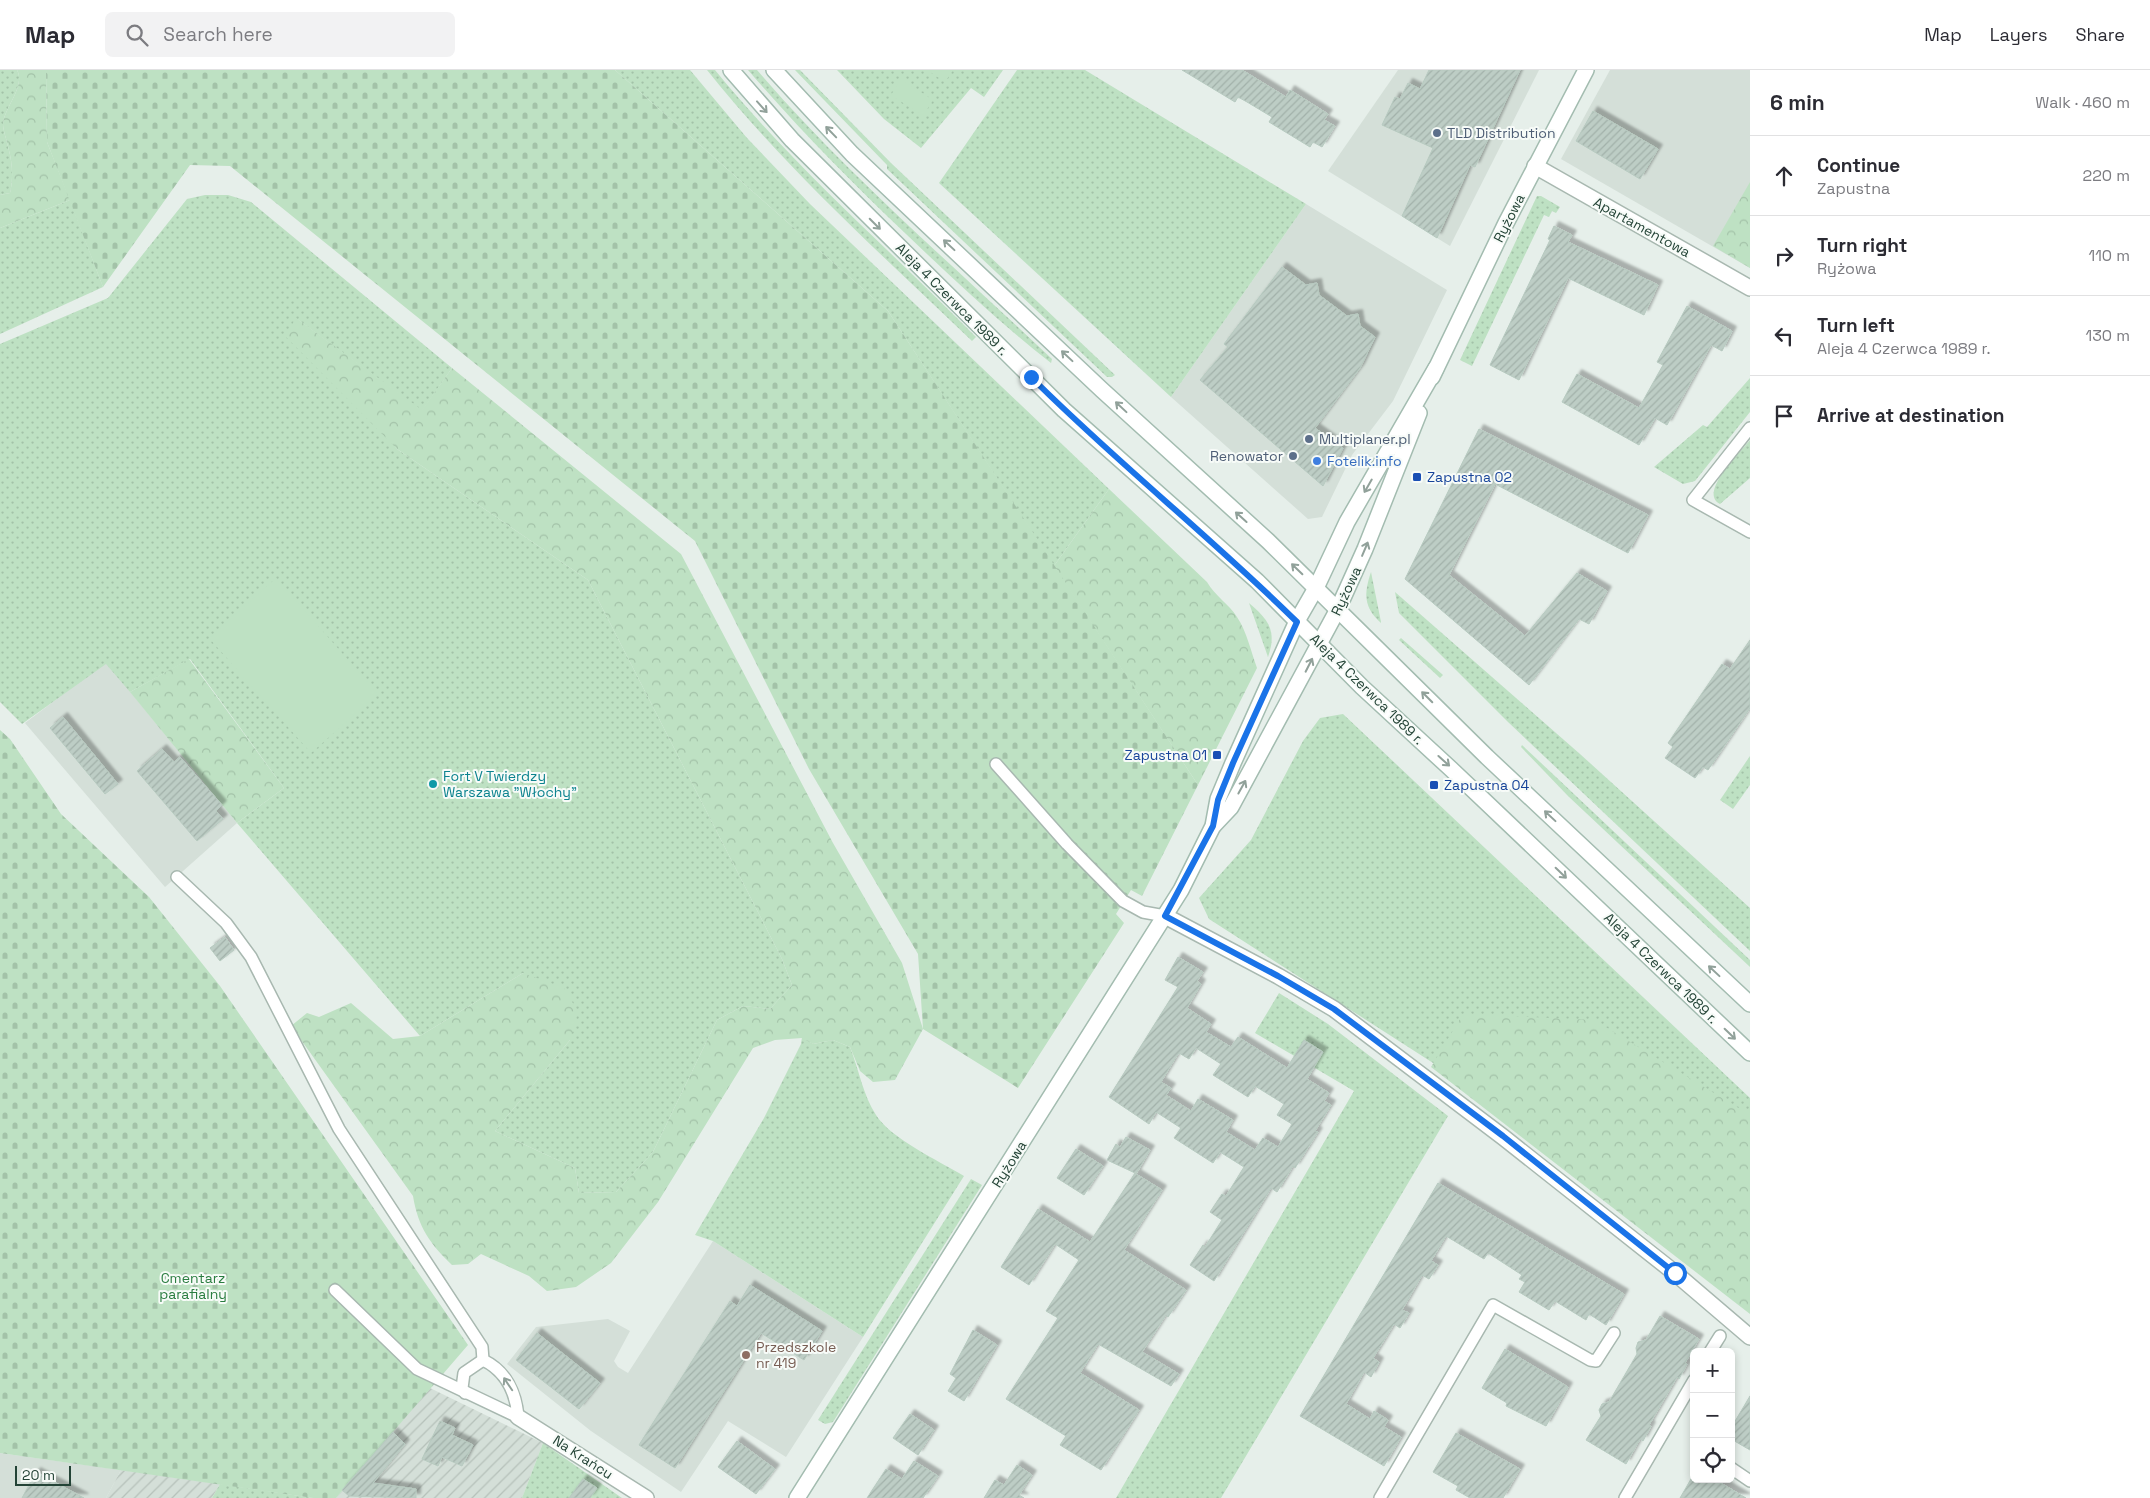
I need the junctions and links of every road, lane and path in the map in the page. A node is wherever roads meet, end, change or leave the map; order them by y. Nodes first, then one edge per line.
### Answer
1 (731, 70) edge
2 (774, 70) edge
3 (1586, 70) edge
4 (1535, 166) junction
5 (1750, 288) edge
6 (1436, 368) junction
7 (1750, 428) edge
8 (1750, 532) edge
9 (1316, 588) junction
10 (1338, 609) junction
11 (1297, 622) junction
12 (1319, 644) junction
13 (996, 764) dead end
14 (1213, 826) junction
15 (177, 877) dead end
16 (1165, 916) junction
17 (1750, 1004) edge
18 (1750, 1053) edge
19 (335, 1290) dead end
20 (1614, 1332) dead end
21 (1720, 1336) dead end
22 (1750, 1336) edge
23 (1712, 1348) edge
24 (483, 1360) junction
25 (1690, 1387) edge
26 (465, 1393) junction
27 (518, 1417) junction
28 (1735, 1471) edge
29 (1750, 1481) edge
30 (646, 1498) edge
31 (797, 1498) edge
32 (1380, 1498) edge
33 (1625, 1498) edge

1 -> 11 street, Aleja 4 Czerwca 1989 r.
9 -> 2 street
3 - 4 street, Ryżowa
4 - 5 street, Apartamentowa
4 - 6 street, Ryżowa
6 -> 9 street, Ryżowa
10 -> 6 street, Ryżowa
7 - 8 lane
9 - 10 street
9 - 11 street, Ryżowa
10 - 12 street, Ryżowa
17 -> 10 street
11 - 12 street, Aleja 4 Czerwca 1989 r.
11 - 14 street, Ryżowa
14 -> 12 street, Ryżowa
12 -> 18 street, Aleja 4 Czerwca 1989 r.
13 - 16 lane
14 - 16 street, Ryżowa
15 - 24 lane
16 - 22 street
16 - 31 street, Ryżowa
19 - 26 lane, Na Krańcu
20 - 32 lane
21 - 23 lane
24 - 26 lane
27 -> 24 lane
25 - 33 lane
26 - 27 lane, Na Krańcu
27 - 30 street, Na Krańcu
28 - 29 lane

